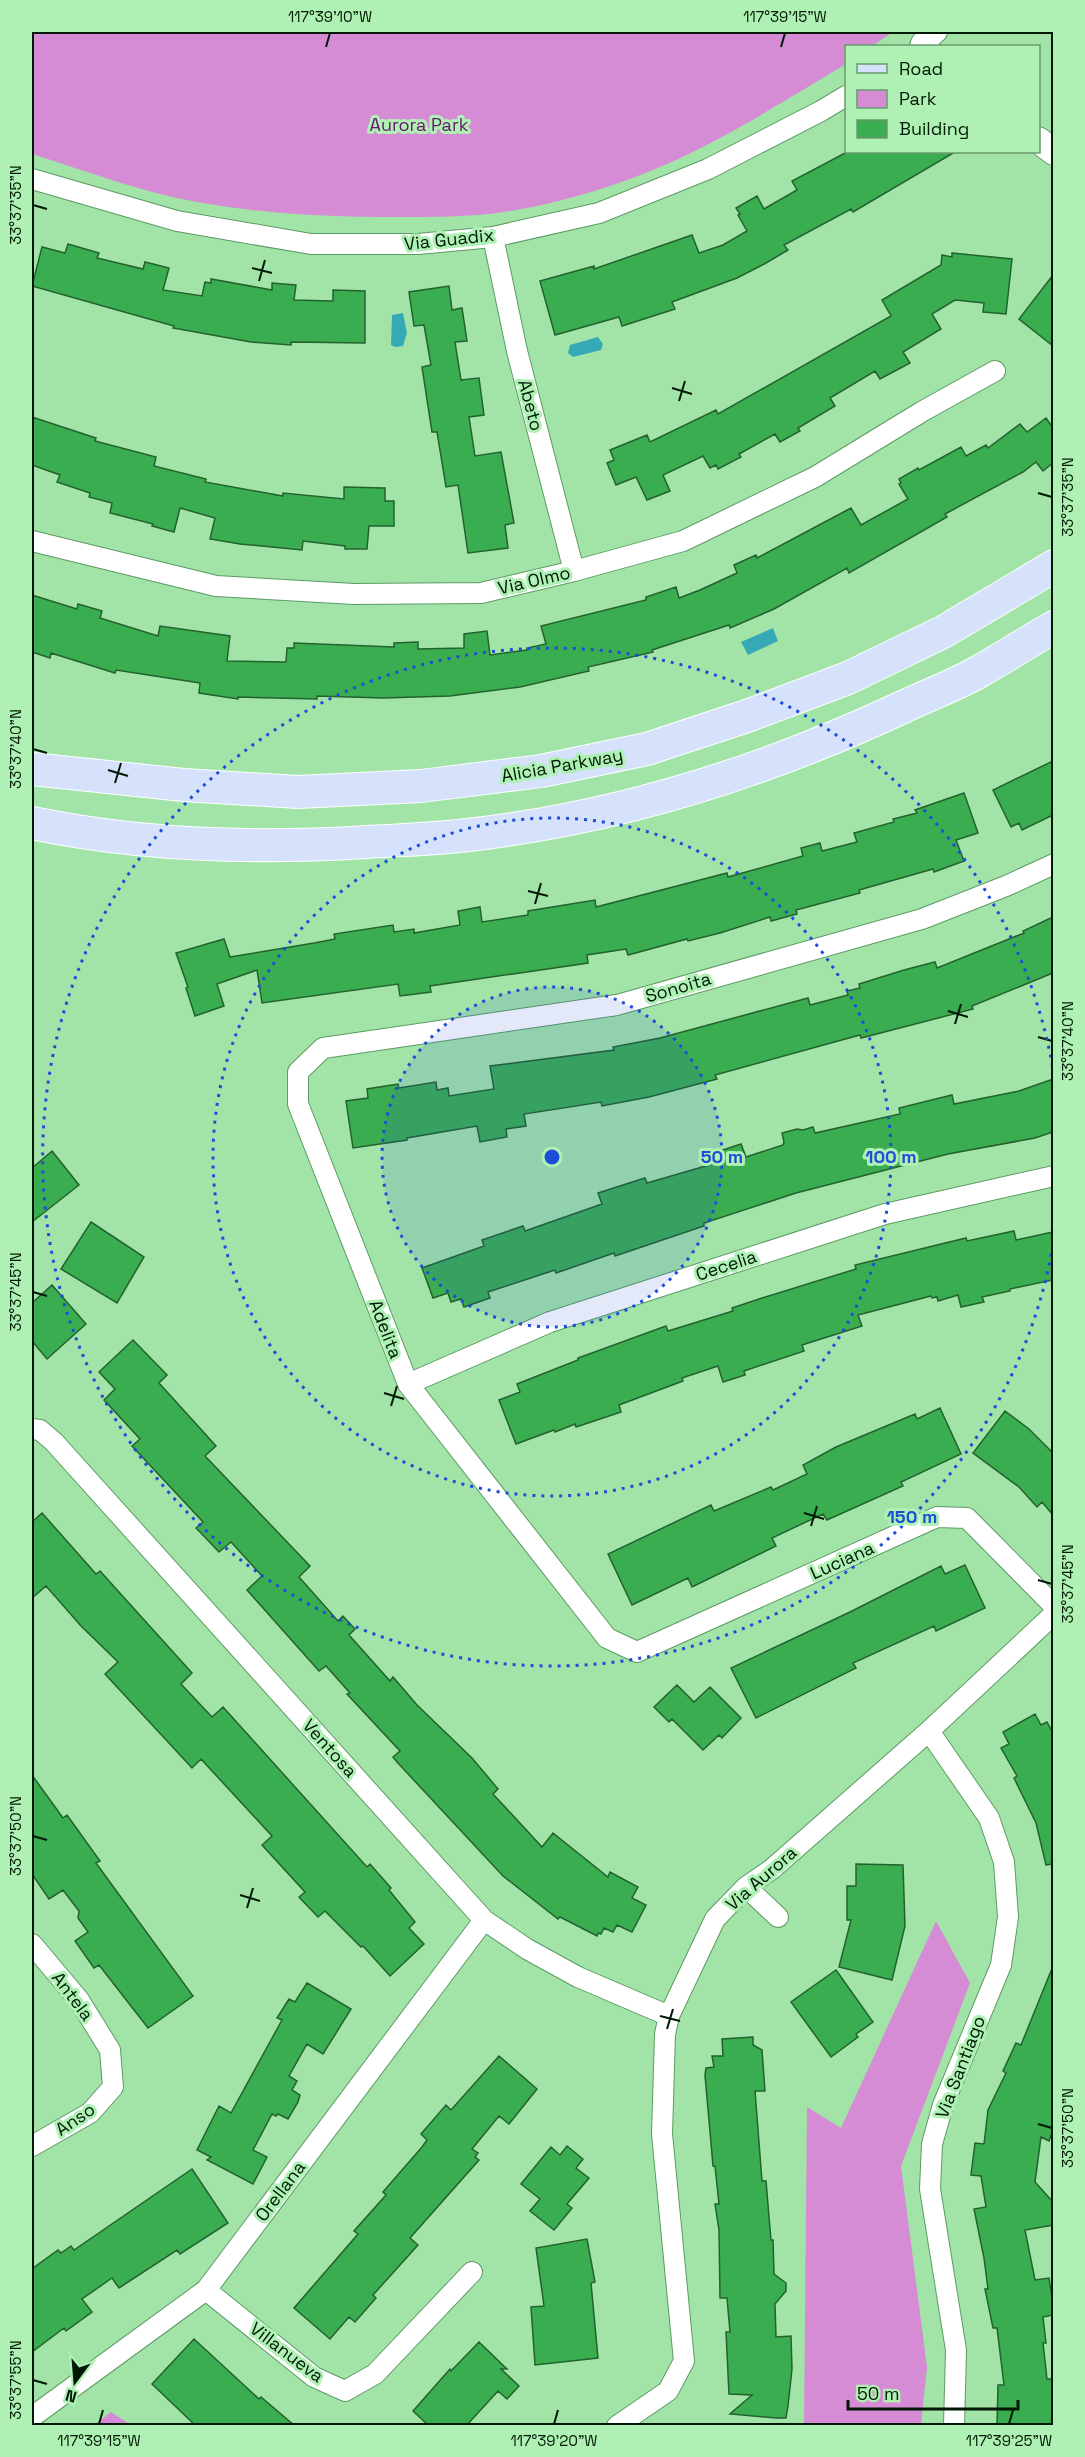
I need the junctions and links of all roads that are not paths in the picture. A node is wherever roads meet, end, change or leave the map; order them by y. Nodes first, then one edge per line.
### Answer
1 (845, 97) edge
2 (1040, 142) edge
3 (1053, 152) edge
4 (32, 179) edge
5 (493, 237) junction
6 (995, 371) dead end
7 (32, 541) edge
8 (1053, 566) edge
9 (574, 571) junction
10 (1053, 627) edge
11 (32, 770) edge
12 (32, 823) edge
13 (1053, 864) edge
14 (298, 1072) joint
15 (1053, 1176) edge
16 (408, 1384) junction
17 (32, 1429) edge
18 (1053, 1606) edge
19 (1053, 1614) edge
20 (607, 1638) joint
21 (929, 1731) junction
22 (746, 1887) junction
23 (778, 1917) dead end
24 (484, 1920) junction
25 (32, 1944) edge
26 (669, 2016) junction
27 (110, 2050) joint
28 (32, 2146) edge
29 (472, 2272) dead end
30 (206, 2290) junction
31 (32, 2417) edge
32 (617, 2426) edge
33 (954, 2426) edge

1 - 5 street, Via Guadix
2 - 3 street
4 - 5 street, Via Guadix
5 - 9 street, Abeto
6 - 9 street, Via Olmo
7 - 9 street, Via Olmo
8 - 11 main road, Alicia Parkway
10 - 12 main road
13 - 14 street, Sonoita
14 - 16 street, Adelita
15 - 16 street, Cecelia
16 - 20 street, Adelita
17 - 24 street, Ventosa
18 - 20 street, Luciana
19 - 21 street, Via Aurora
21 - 22 street, Via Aurora
21 - 33 street, Via Santiago
22 - 23 street
22 - 26 street, Via Aurora
24 - 26 street, Ventosa
24 - 30 street, Orellana
25 - 27 street, Antela
26 - 32 street, Via Aurora
27 - 28 street, Anso
29 - 30 street, Villanueva
30 - 31 street, Orellana

